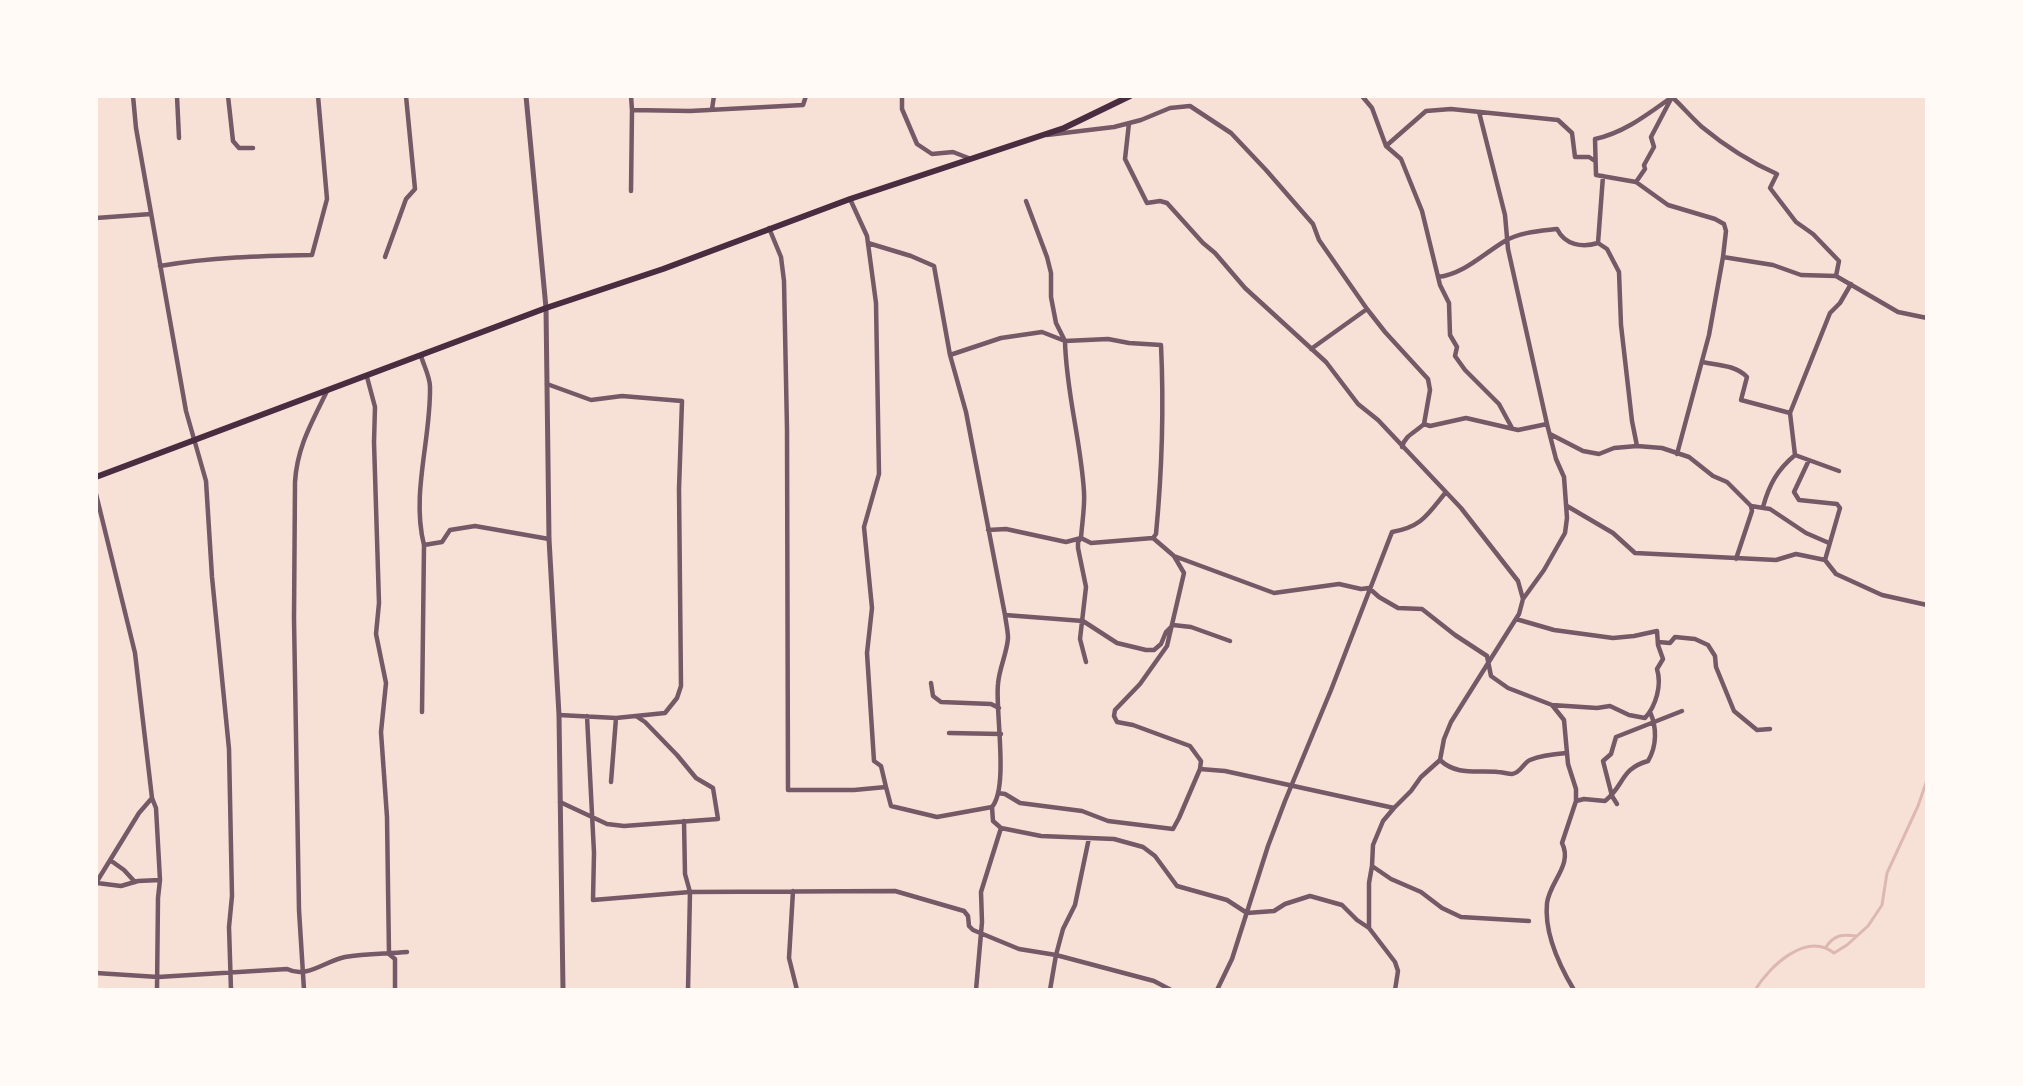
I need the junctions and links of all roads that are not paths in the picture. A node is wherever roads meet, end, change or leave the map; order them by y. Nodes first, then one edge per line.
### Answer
1 (133, 96) edge
2 (177, 96) edge
3 (228, 96) edge
4 (318, 96) edge
5 (406, 96) edge
6 (526, 96) edge
7 (632, 96) edge
8 (714, 96) edge
9 (806, 96) edge
10 (902, 96) edge
11 (1130, 96) edge
12 (1362, 96) edge
13 (1672, 97) edge
14 (712, 109) junction
15 (632, 110) junction
16 (1479, 112) junction
17 (1129, 123) junction
18 (1041, 135) junction
19 (178, 138) dead end
20 (1386, 146) junction
21 (253, 148) dead end
22 (971, 159) junction
23 (1595, 161) junction
24 (1604, 176) junction
25 (1636, 182) junction
26 (631, 191) dead end
27 (850, 199) junction
28 (1026, 201) dead end
29 (151, 214) junction
30 (96, 218) edge
31 (769, 228) junction
32 (1507, 239) junction
33 (868, 243) junction
34 (1598, 243) junction
35 (385, 257) dead end
36 (1724, 257) junction
37 (160, 266) junction
38 (1836, 276) junction
39 (1438, 277) junction
40 (1851, 284) junction
41 (546, 308) junction
42 (1367, 309) junction
43 (1927, 318) edge
44 (1065, 341) junction
45 (1311, 350) junction
46 (950, 355) junction
47 (421, 356) junction
48 (1702, 362) junction
49 (366, 376) junction
50 (547, 384) junction
51 (327, 391) junction
52 (1790, 413) junction
53 (1424, 424) junction
54 (1547, 424) junction
55 (1512, 428) junction
56 (1550, 434) junction
57 (193, 441) junction
58 (1637, 446) junction
59 (1402, 447) junction
60 (1677, 454) junction
61 (1795, 455) junction
62 (1809, 460) junction
63 (1839, 471) dead end
64 (96, 477) edge
65 (1446, 492) junction
66 (96, 494) edge
67 (1567, 506) junction
68 (1751, 506) junction
69 (1763, 507) junction
70 (988, 530) junction
71 (1081, 538) junction
72 (1153, 538) junction
73 (549, 539) junction
74 (1829, 543) junction
75 (424, 545) junction
76 (1174, 556) junction
77 (1736, 559) junction
78 (1825, 560) junction
79 (1369, 588) junction
80 (1523, 599) junction
81 (1927, 605) edge
82 (1005, 615) junction
83 (1516, 620) junction
84 (1083, 621) junction
85 (1173, 625) junction
86 (1230, 641) dead end
87 (1658, 642) junction
88 (1086, 662) dead end
89 (1488, 663) junction
90 (931, 683) dead end
91 (1552, 705) junction
92 (999, 708) junction
93 (1682, 711) dead end
94 (422, 712) dead end
95 (1650, 712) junction
96 (559, 715) junction
97 (586, 716) junction
98 (636, 716) junction
99 (616, 718) junction
100 (1655, 723) junction
101 (1770, 729) dead end
102 (949, 733) dead end
103 (1001, 734) junction
104 (1567, 753) junction
105 (1440, 759) junction
106 (1200, 769) junction
107 (611, 782) dead end
108 (886, 787) junction
109 (1290, 787) junction
110 (998, 793) junction
111 (1612, 796) junction
112 (152, 798) junction
113 (1576, 801) junction
114 (560, 802) junction
115 (1617, 804) dead end
116 (992, 807) junction
117 (1394, 808) junction
118 (591, 816) junction
119 (684, 821) junction
120 (1001, 828) junction
121 (1089, 838) junction
122 (110, 860) junction
123 (1372, 866) junction
124 (160, 880) junction
125 (135, 882) junction
126 (96, 883) edge
127 (793, 891) junction
128 (690, 892) junction
129 (1247, 913) junction
130 (1529, 921) dead end
131 (1369, 928) junction
132 (981, 934) junction
133 (407, 952) dead end
134 (389, 954) junction
135 (1056, 955) junction
136 (304, 972) junction
137 (231, 973) junction
138 (96, 974) edge
139 (158, 977) junction
140 (157, 990) edge
141 (231, 990) edge
142 (304, 990) edge
143 (395, 990) edge
144 (563, 990) edge
145 (688, 990) edge
146 (797, 990) edge
147 (976, 990) edge
148 (1050, 990) edge
149 (1171, 990) edge
150 (1217, 990) edge
151 (1395, 990) edge
152 (1574, 990) edge

1 - 29 street
2 - 19 street
3 - 21 street
4 - 37 street
5 - 35 street
6 - 41 street
7 - 15 street
8 - 14 street
9 - 14 street
10 - 22 street
11 - 18 main road
12 - 20 street
13 - 23 street
13 - 25 street
13 - 38 street
14 - 15 street
15 - 26 street
16 - 20 street
16 - 23 street
16 - 32 street
17 - 18 street
17 - 42 street
17 - 45 street
18 - 22 main road
20 - 39 street
22 - 27 main road
23 - 24 street
24 - 25 street
24 - 34 street
25 - 36 street
27 - 31 main road
27 - 33 street
28 - 44 street
29 - 30 street
29 - 37 street
31 - 41 main road
31 - 108 street
32 - 34 street
32 - 39 street
32 - 54 street
33 - 46 street
33 - 108 street
34 - 58 street
36 - 38 street
36 - 48 street
37 - 57 street
38 - 40 street
39 - 55 street
40 - 43 street
40 - 52 street
41 - 47 main road
41 - 50 street
42 - 45 street
42 - 53 street
44 - 46 street
44 - 71 street
44 - 72 street
45 - 59 street
46 - 70 street
47 - 49 main road
47 - 75 street
48 - 52 street
48 - 60 street
49 - 51 main road
49 - 134 street
50 - 73 street
50 - 98 street
51 - 57 main road
51 - 136 street
52 - 61 street
53 - 55 street
53 - 59 street
54 - 55 street
54 - 56 street
56 - 58 street
56 - 67 street
57 - 64 main road
57 - 137 street
58 - 60 street
59 - 65 street
60 - 68 street
61 - 62 street
61 - 69 street
62 - 63 street
62 - 74 street
65 - 79 street
65 - 80 street
66 - 112 street
67 - 77 street
67 - 80 street
68 - 69 street
68 - 77 street
69 - 74 street
70 - 71 street
70 - 82 street
71 - 72 street
71 - 84 street
72 - 76 street
73 - 75 street
73 - 96 street
74 - 78 street
75 - 94 street
76 - 79 street
76 - 85 street
77 - 78 street
78 - 81 street
79 - 89 street
79 - 109 street
80 - 83 street
82 - 84 street
82 - 92 street
83 - 87 street
83 - 89 street
84 - 85 street
84 - 88 street
85 - 86 street
85 - 106 street
87 - 95 street
87 - 101 street
89 - 91 street
89 - 105 street
90 - 92 street
91 - 95 street
91 - 104 street
92 - 103 street
93 - 100 street
95 - 100 street
96 - 97 street
96 - 114 street
97 - 99 street
97 - 118 street
98 - 99 street
98 - 119 street
99 - 107 street
100 - 111 street
100 - 111 street
102 - 103 street
103 - 110 street
104 - 105 street
104 - 113 street
105 - 117 street
106 - 109 street
106 - 110 street
108 - 116 street
109 - 117 street
109 - 129 street
110 - 116 street
111 - 113 street
111 - 115 street
112 - 122 street
112 - 124 street
113 - 152 street
114 - 118 street
114 - 144 street
116 - 120 street
117 - 123 street
118 - 119 street
118 - 128 street
119 - 128 street
120 - 121 street
120 - 132 street
121 - 129 street
121 - 135 street
122 - 125 street
122 - 126 street
123 - 130 street
123 - 131 street
124 - 125 street
124 - 139 street
125 - 126 street
127 - 128 street
127 - 132 street
127 - 146 street
128 - 145 street
129 - 131 street
129 - 150 street
131 - 151 street
132 - 135 street
132 - 147 street
133 - 134 street
134 - 136 street
134 - 143 street
135 - 148 street
135 - 149 street
136 - 137 street
136 - 142 street
137 - 139 street
137 - 141 street
138 - 139 street
139 - 140 street

